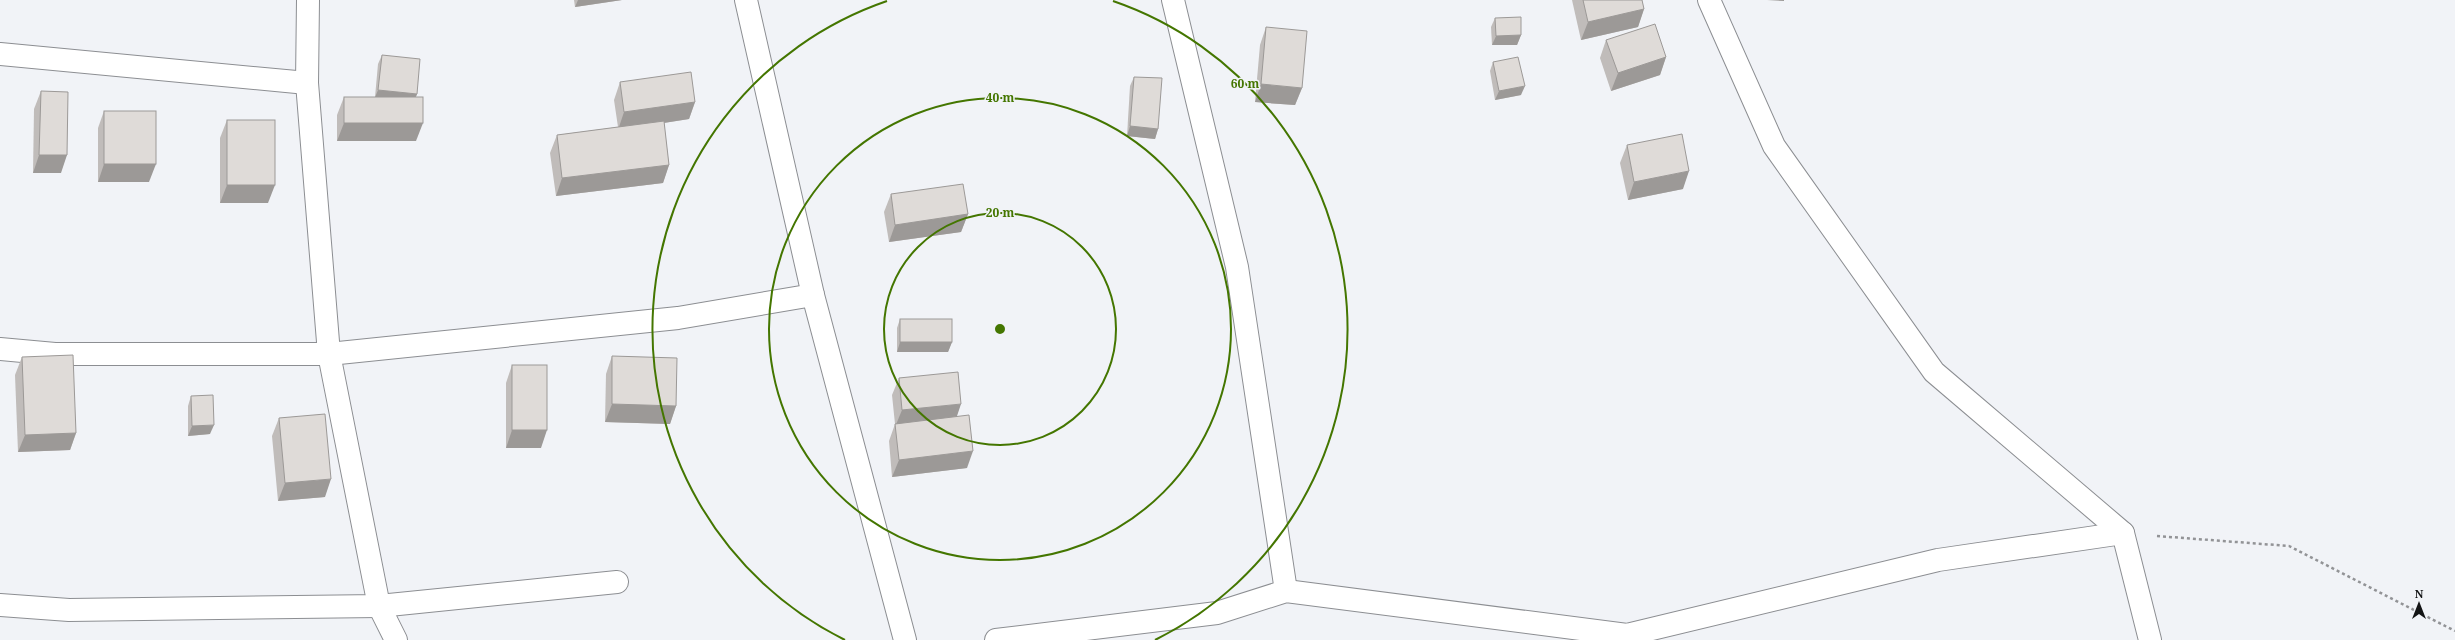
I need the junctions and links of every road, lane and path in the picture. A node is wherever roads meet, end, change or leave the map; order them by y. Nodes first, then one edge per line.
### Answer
1 (308, 0) edge
2 (746, 0) edge
3 (1173, 0) edge
4 (1709, 0) edge
5 (0, 54) edge
6 (307, 83) junction
7 (813, 296) junction
8 (0, 350) edge
9 (330, 354) junction
10 (2123, 533) junction
11 (617, 582) dead end
12 (1286, 591) junction
13 (0, 605) edge
14 (379, 606) junction
15 (2455, 632) edge
16 (396, 640) edge
17 (905, 640) edge
18 (996, 640) edge
19 (2150, 640) edge

1 - 6 street
2 - 7 street
3 - 12 street
4 - 10 street
5 - 6 street
6 - 9 street
7 - 9 street
7 - 17 street
8 - 9 street
9 - 14 street
10 - 12 street
10 - 15 path
10 - 19 street
11 - 14 street
12 - 18 street
13 - 14 street
14 - 16 street

